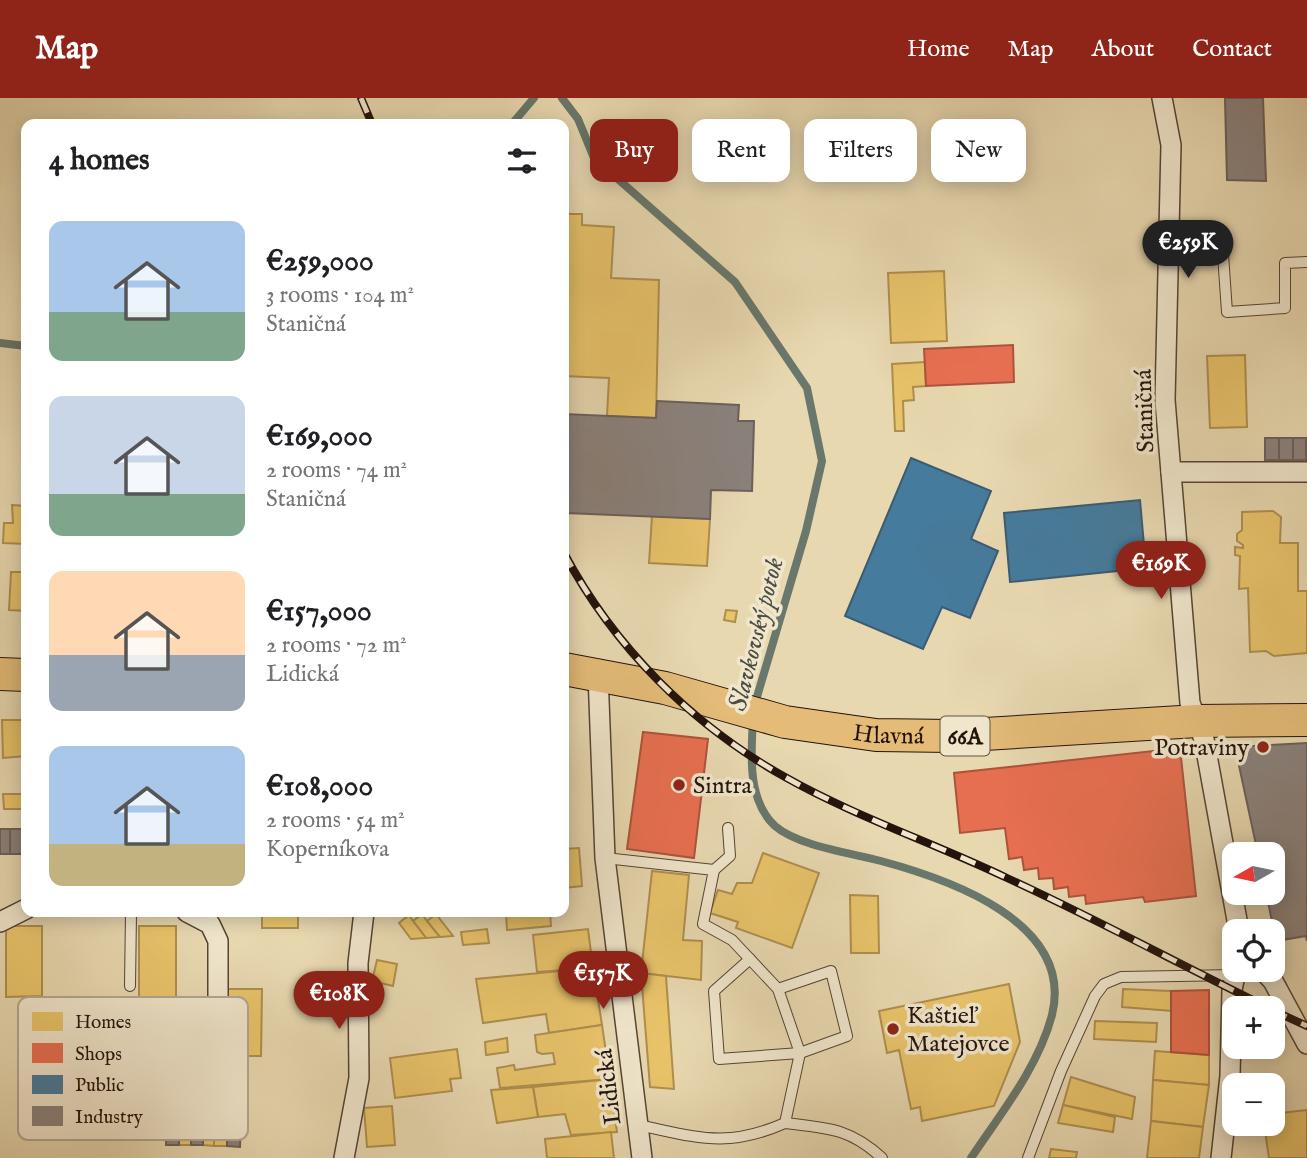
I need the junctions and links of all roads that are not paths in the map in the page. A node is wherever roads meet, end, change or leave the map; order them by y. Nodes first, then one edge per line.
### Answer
1 (1162, 98) edge
2 (1169, 240) junction
3 (1307, 262) edge
4 (1171, 472) junction
5 (1307, 472) edge
6 (569, 670) edge
7 (0, 674) edge
8 (598, 674) junction
9 (21, 675) edge
10 (1307, 720) edge
11 (1200, 730) junction
12 (729, 828) dead end
13 (605, 858) junction
14 (714, 870) junction
15 (21, 912) edge
16 (131, 917) edge
17 (196, 917) edge
18 (363, 917) edge
19 (1237, 919) edge
20 (0, 922) edge
21 (750, 959) junction
22 (1222, 978) edge
23 (1234, 982) edge
24 (1271, 982) edge
25 (130, 986) dead end
26 (778, 989) junction
27 (218, 997) edge
28 (1307, 1044) edge
29 (800, 1053) junction
30 (785, 1123) junction
31 (637, 1125) junction
32 (344, 1158) edge
33 (642, 1158) edge
34 (882, 1158) edge
35 (1028, 1158) edge
36 (1221, 1158) edge

1 - 2 street, Staničná
2 - 3 lane
2 - 4 street, Staničná
4 - 5 street
4 - 11 street, Staničná
6 - 8 main road, Hlavná / 66A
7 - 9 main road
8 - 11 main road, Hlavná / 66A
8 - 13 street, Lidická
10 - 11 main road, Hlavná / 66A
11 - 19 street, Staničná
12 - 14 lane
13 - 14 lane
13 - 31 street, Lidická
14 - 21 lane
15 - 20 street
16 - 25 lane
17 - 27 street
18 - 32 street
21 - 26 lane
21 - 29 lane
22 - 35 lane
23 - 36 street
24 - 28 street
26 - 29 lane
26 - 29 lane
29 - 30 lane
30 - 31 lane
30 - 34 lane
31 - 33 street, Lidická

